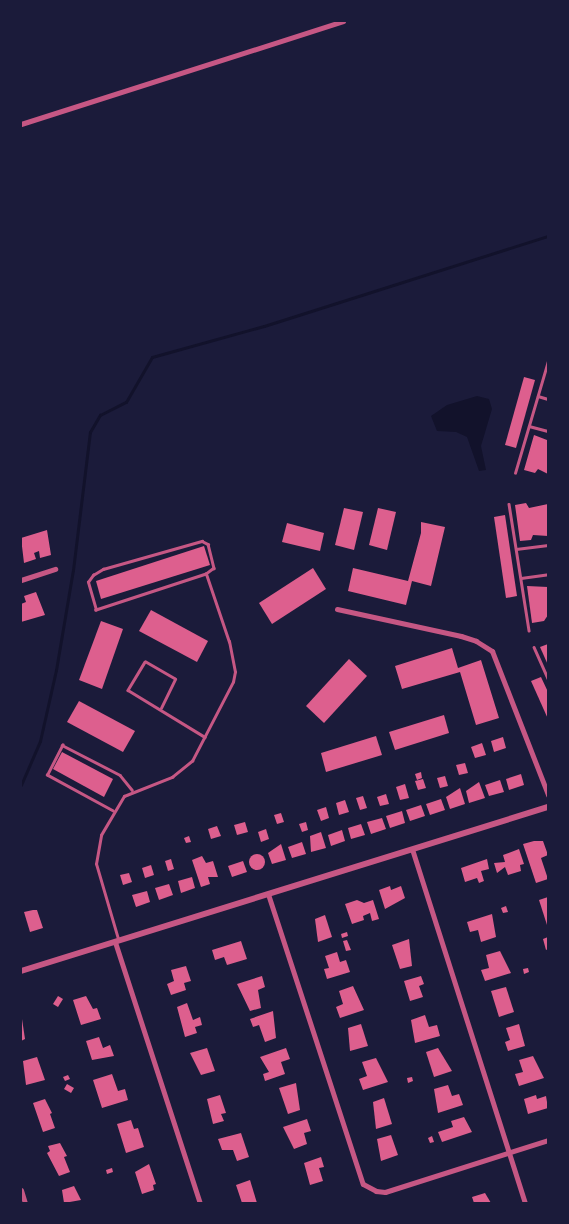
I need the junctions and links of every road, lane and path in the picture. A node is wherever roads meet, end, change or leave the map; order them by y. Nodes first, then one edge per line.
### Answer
1 (343, 21) edge
2 (21, 124) edge
3 (548, 361) edge
4 (538, 396) junction
5 (548, 399) edge
6 (529, 426) junction
7 (548, 431) edge
8 (515, 473) dead end
9 (509, 504) dead end
10 (548, 545) edge
11 (516, 549) junction
12 (55, 570) dead end
13 (206, 574) junction
14 (548, 574) edge
15 (521, 578) junction
16 (21, 580) edge
17 (337, 609) dead end
18 (529, 630) dead end
19 (534, 647) dead end
20 (548, 678) edge
21 (161, 708) junction
22 (205, 737) junction
23 (133, 790) junction
24 (548, 795) edge
25 (548, 807) edge
26 (113, 811) junction
27 (412, 849) junction
28 (268, 894) junction
29 (116, 941) junction
30 (21, 971) edge
31 (548, 1140) edge
32 (509, 1152) junction
33 (21, 1190) edge
34 (25, 1203) edge
35 (200, 1203) edge
36 (525, 1203) edge

1 - 2 street
3 - 4 lane
4 - 5 lane
4 - 6 lane
6 - 7 lane
6 - 8 lane
9 - 11 lane
10 - 11 lane
11 - 15 lane
12 - 16 street
13 - 13 lane
13 - 22 lane
14 - 15 lane
15 - 18 lane
17 - 24 street
19 - 20 lane
21 - 21 lane
21 - 22 lane
22 - 23 lane
23 - 26 lane
23 - 26 lane
25 - 27 street
26 - 29 lane
27 - 28 street
27 - 32 street
28 - 29 street
28 - 32 street
29 - 30 street
29 - 35 street
31 - 32 street
32 - 36 street
33 - 34 street

